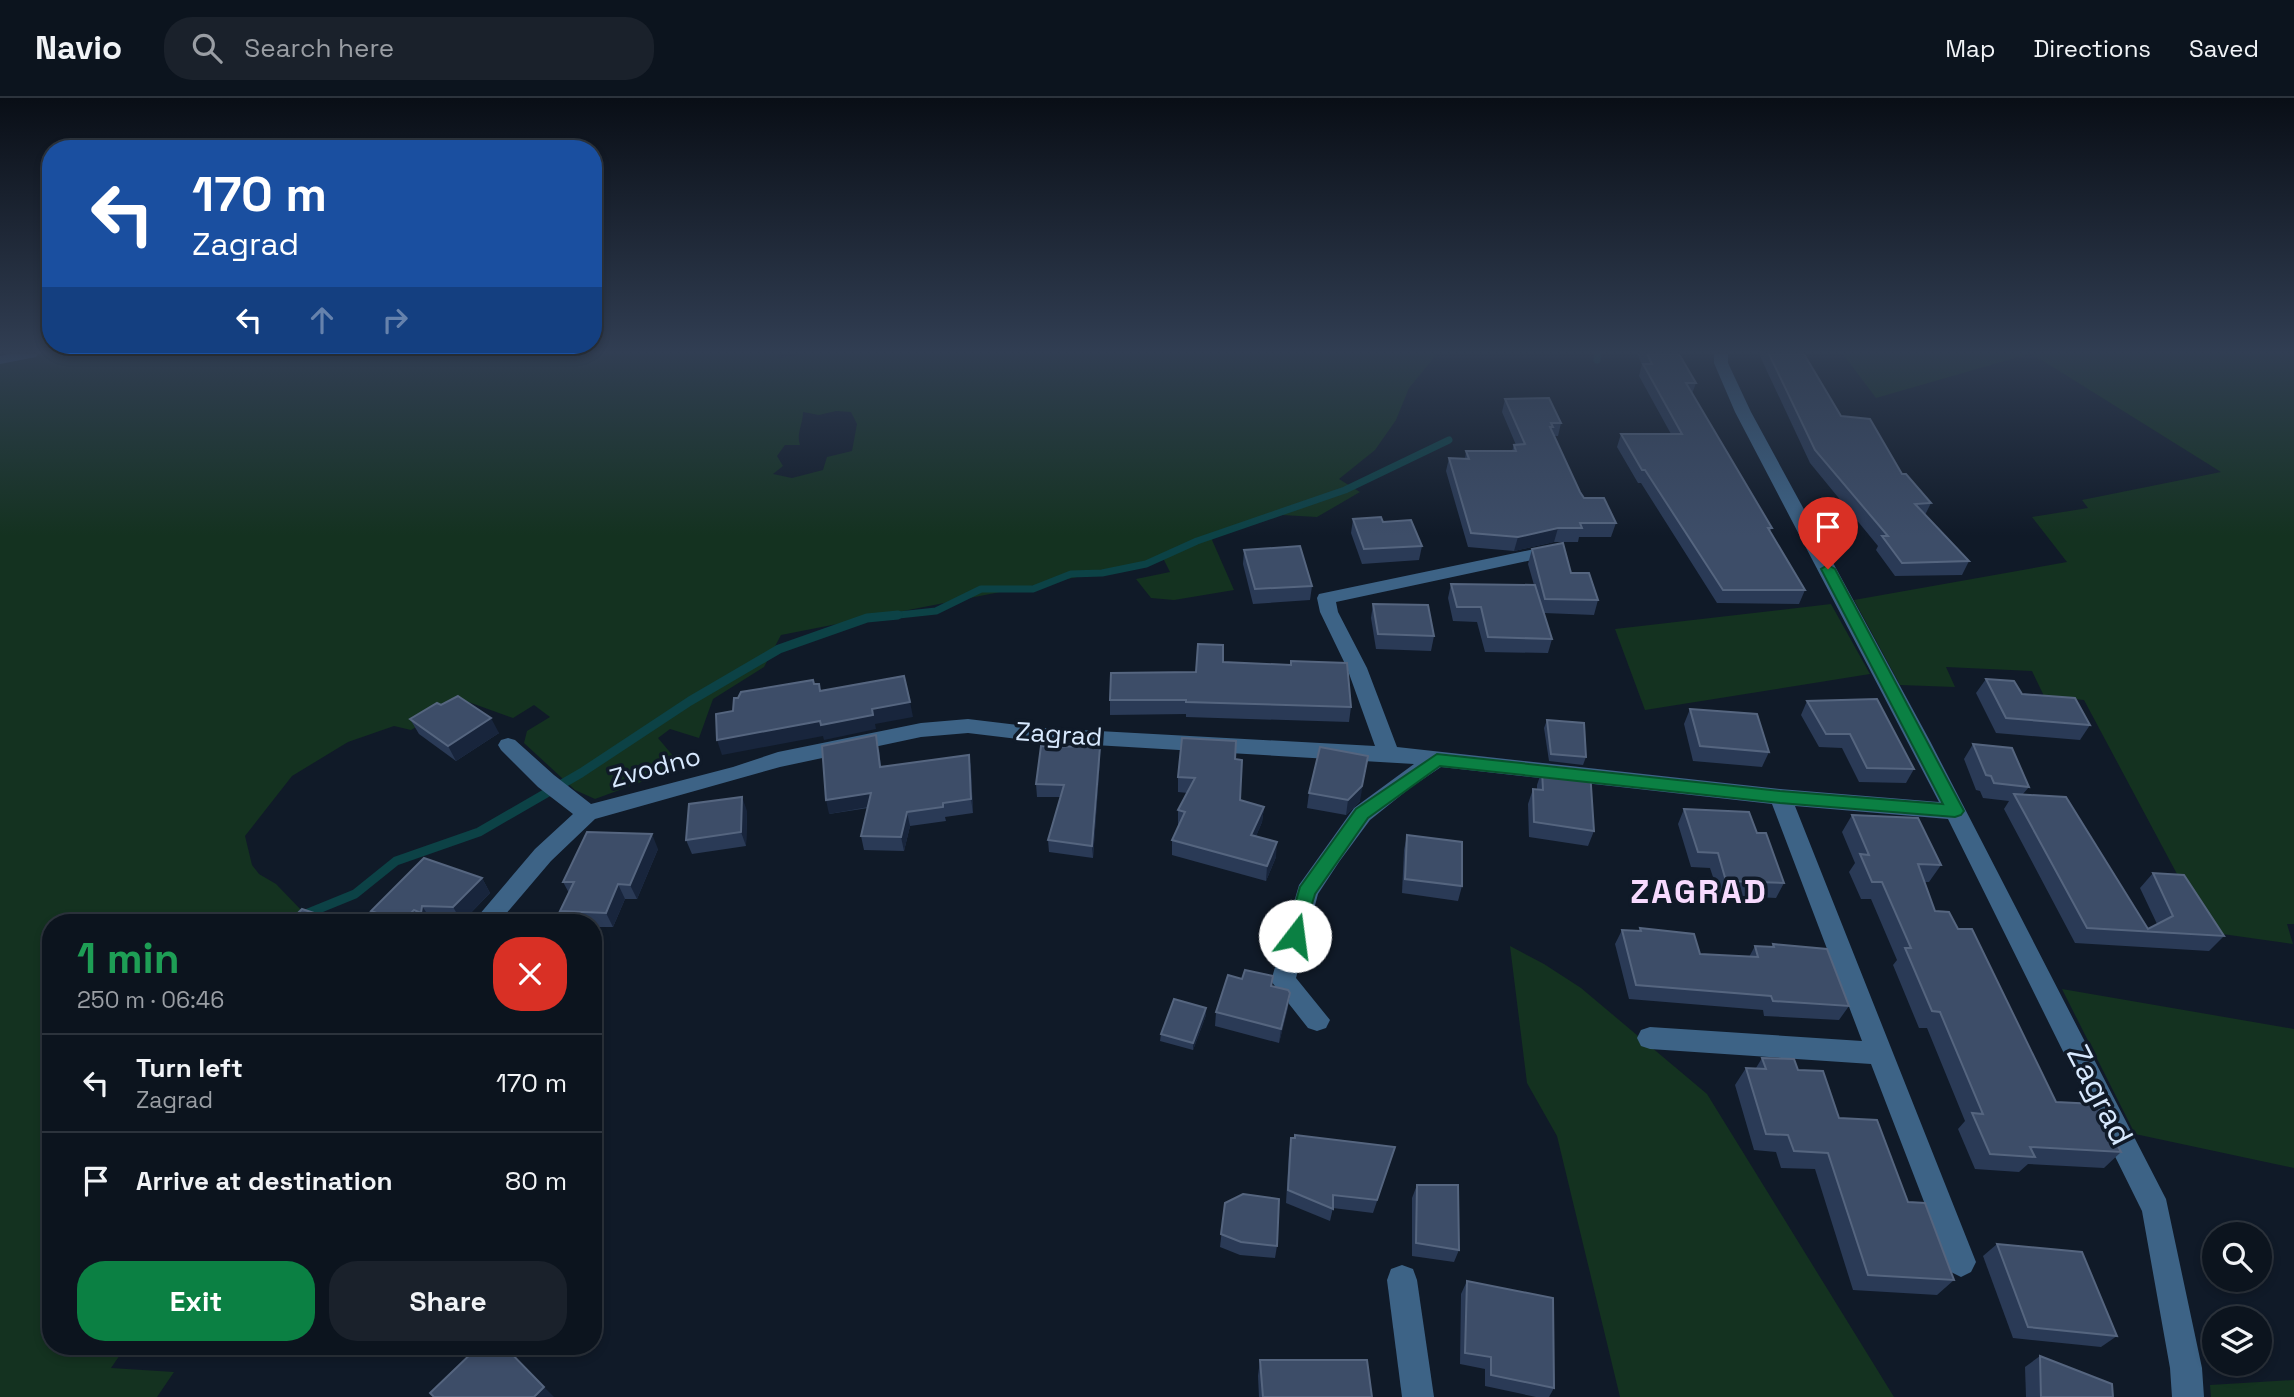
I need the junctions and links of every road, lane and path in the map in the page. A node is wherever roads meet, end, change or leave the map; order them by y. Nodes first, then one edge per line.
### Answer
1 (1744, 415) edge
2 (1554, 550) edge
3 (508, 745) dead end
4 (1389, 754) junction
5 (1437, 760) junction
6 (736, 774) joint
7 (1780, 797) junction
8 (1955, 811) junction
9 (588, 813) junction
10 (492, 914) edge
11 (1317, 1020) dead end
12 (1650, 1038) dead end
13 (1878, 1053) junction
14 (1961, 1262) dead end
15 (1402, 1280) dead end
16 (1418, 1397) edge
17 (2188, 1397) edge

1 - 8 street, Zagrad
2 - 4 street
3 - 9 street, Zvodno
4 - 5 street, Zagrad
4 - 6 street, Zagrad
5 - 7 street, Zagrad
5 - 11 street
6 - 9 street, Zvodno
7 - 8 street, Zagrad
7 - 13 street
8 - 17 street, Zagrad
9 - 10 street, Zvodno
12 - 13 street
13 - 14 street
15 - 16 street

